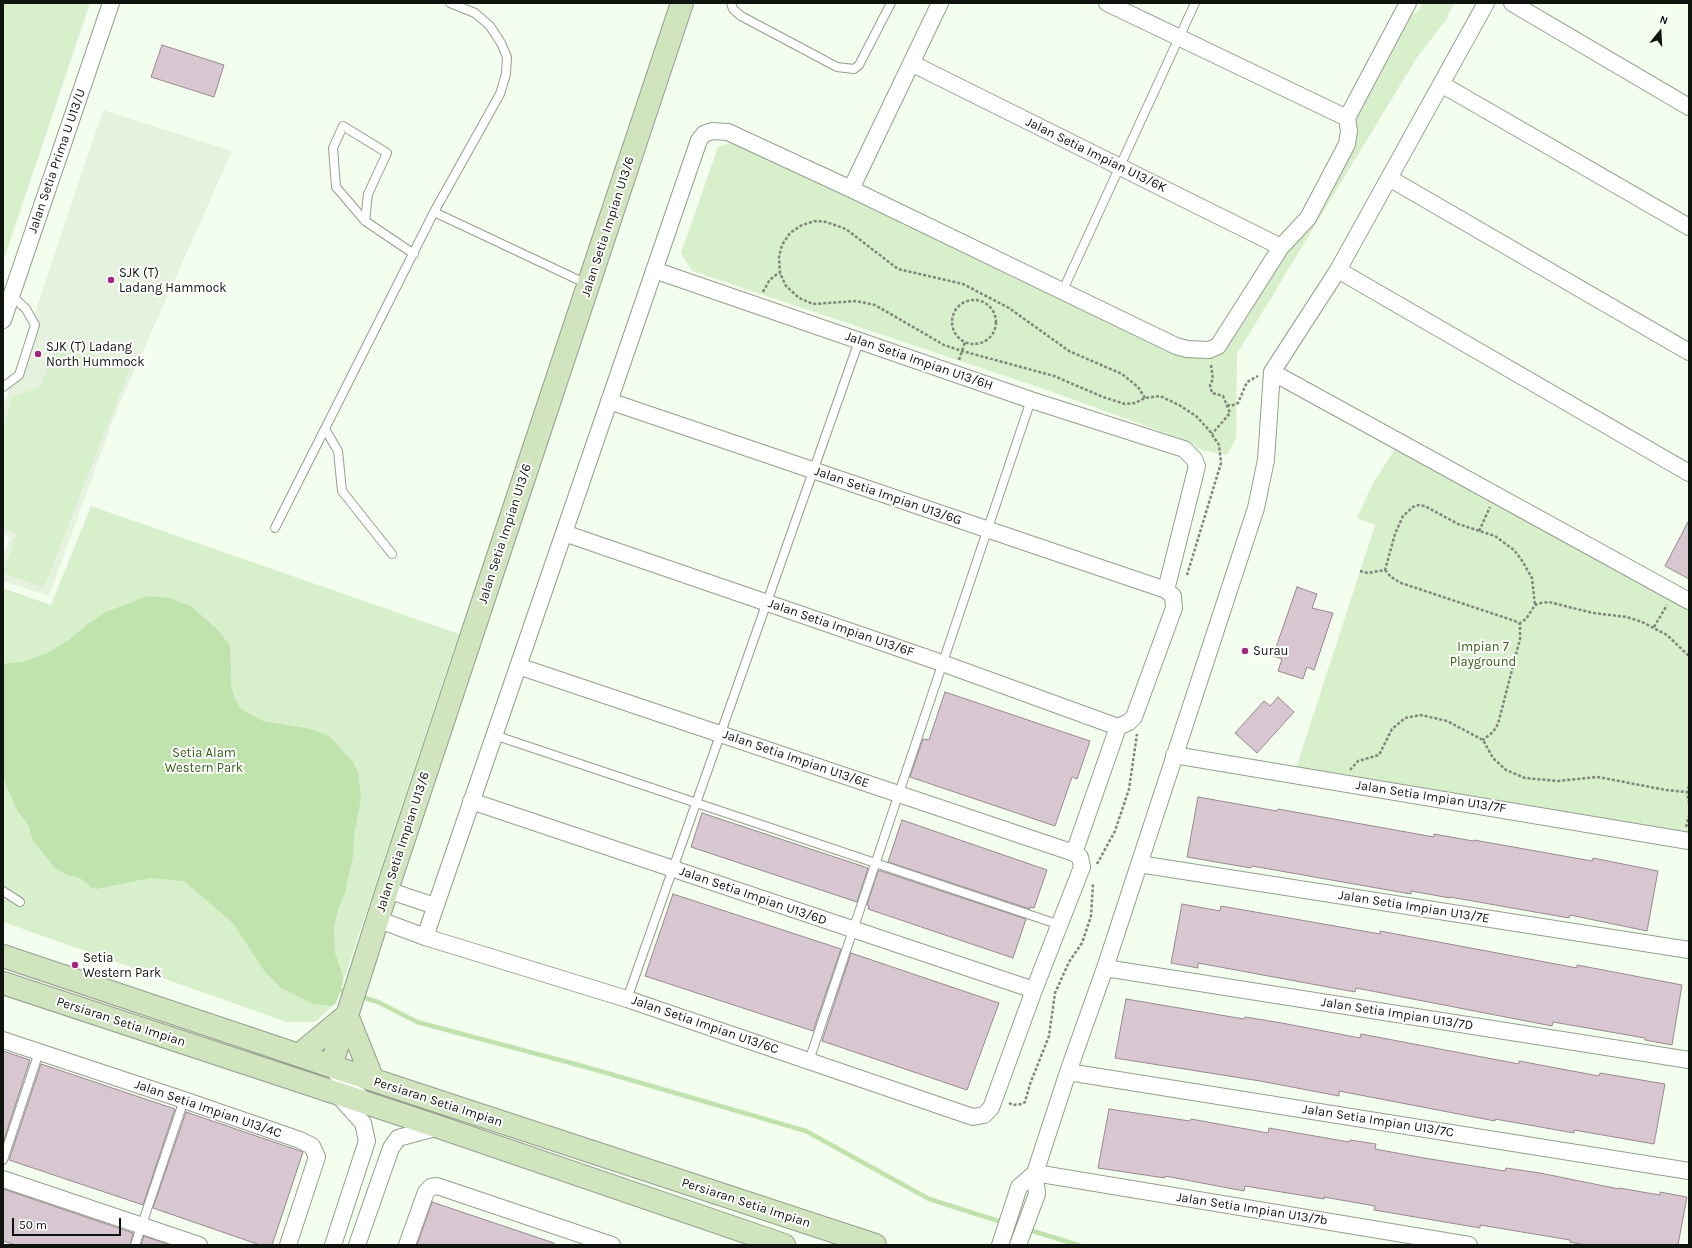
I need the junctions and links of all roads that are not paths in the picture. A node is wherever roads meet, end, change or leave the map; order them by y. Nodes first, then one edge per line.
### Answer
1 (111, 3) edge
2 (450, 3) edge
3 (682, 3) edge
4 (731, 3) edge
5 (891, 3) edge
6 (940, 3) edge
7 (1106, 3) edge
8 (1195, 3) edge
9 (1408, 3) edge
10 (1486, 3) edge
11 (1512, 3) edge
12 (1180, 37) junction
13 (911, 63) junction
14 (1441, 84) junction
15 (1689, 107) edge
16 (1347, 118) junction
17 (1119, 166) junction
18 (1389, 178) junction
19 (851, 188) junction
20 (434, 212) junction
21 (365, 221) junction
22 (1689, 227) edge
23 (1281, 247) junction
24 (414, 254) junction
25 (654, 270) junction
26 (1338, 270) junction
27 (588, 285) junction
28 (1063, 290) junction
29 (11, 295) junction
30 (3, 320) edge
31 (859, 341) junction
32 (1689, 352) edge
33 (1272, 372) junction
34 (3, 388) edge
35 (609, 400) junction
36 (1031, 400) junction
37 (325, 429) junction
38 (814, 470) junction
39 (1689, 473) edge
40 (275, 528) dead end
41 (987, 530) junction
42 (564, 533) junction
43 (392, 554) dead end
44 (1166, 590) junction
45 (1689, 601) edge
46 (767, 603) junction
47 (942, 663) junction
48 (518, 666) junction
49 (1118, 726) junction
50 (721, 733) junction
51 (494, 735) junction
52 (1174, 755) junction
53 (898, 794) junction
54 (472, 801) junction
55 (696, 803) junction
56 (1689, 841) edge
57 (1074, 853) junction
58 (875, 863) junction
59 (1139, 864) junction
60 (673, 869) junction
61 (387, 890) junction
62 (3, 891) edge
63 (20, 902) dead end
64 (435, 906) junction
65 (377, 919) junction
66 (1060, 925) junction
67 (853, 930) junction
68 (425, 937) junction
69 (1689, 950) edge
70 (3, 956) edge
71 (1105, 968) junction
72 (3, 983) edge
73 (1034, 990) junction
74 (627, 999) junction
75 (348, 1011) junction
76 (3, 1040) edge
77 (39, 1052) junction
78 (299, 1055) junction
79 (809, 1060) junction
80 (1689, 1060) edge
81 (331, 1066) junction
82 (1068, 1072) junction
83 (373, 1080) junction
84 (336, 1093) junction
85 (184, 1100) junction
86 (370, 1104) junction
87 (439, 1127) junction
88 (3, 1160) edge
89 (1689, 1170) edge
90 (1034, 1173) junction
91 (3, 1178) edge
92 (142, 1226) junction
93 (335, 1239) edge
94 (579, 1240) edge
95 (1001, 1240) edge
96 (358, 1243) edge
97 (135, 1245) edge
98 (199, 1245) edge
99 (288, 1245) edge
100 (407, 1245) edge
101 (612, 1245) edge
102 (784, 1245) edge
103 (874, 1245) edge
104 (1019, 1245) edge
105 (1470, 1245) edge

1 - 29 street, Jalan Setia Prima U U13/U
2 - 20 lane
3 - 27 street, Jalan Setia Impian U13/6
4 - 5 lane
6 - 13 street
7 - 12 street
8 - 12 lane
9 - 16 street
10 - 14 street
11 - 15 street
12 - 16 street
12 - 17 lane
13 - 17 street, Jalan Setia Impian U13/6K
13 - 19 street
14 - 18 street
14 - 22 street
16 - 23 street
17 - 23 street, Jalan Setia Impian U13/6K
17 - 28 lane
18 - 26 street
18 - 32 street
19 - 25 street
19 - 28 street
20 - 24 lane
20 - 27 lane
21 - 21 lane
21 - 24 lane
23 - 28 street
24 - 37 lane
25 - 31 street, Jalan Setia Impian U13/6H
25 - 35 street
26 - 33 street
26 - 39 street
27 - 61 street, Jalan Setia Impian U13/6
29 - 30 street, Jalan Setia Prima U U13/U
29 - 34 lane
31 - 36 street, Jalan Setia Impian U13/6H
31 - 38 lane
33 - 45 street
33 - 52 street
35 - 38 street, Jalan Setia Impian U13/6G
35 - 42 street
36 - 41 lane
36 - 44 street, Jalan Setia Impian U13/6H
37 - 40 lane
37 - 43 lane
38 - 41 street, Jalan Setia Impian U13/6G
38 - 46 lane
41 - 44 street, Jalan Setia Impian U13/6G
41 - 47 lane
42 - 46 street, Jalan Setia Impian U13/6F
42 - 48 street
44 - 49 street
46 - 47 street, Jalan Setia Impian U13/6F
46 - 50 lane
47 - 49 street, Jalan Setia Impian U13/6F
47 - 53 lane
48 - 50 street, Jalan Setia Impian U13/6E
48 - 51 street
49 - 57 street
50 - 53 street, Jalan Setia Impian U13/6E
50 - 55 lane
51 - 54 street
51 - 55 lane
52 - 56 street, Jalan Setia Impian U13/7F
52 - 59 street
53 - 57 street, Jalan Setia Impian U13/6E
53 - 58 lane
54 - 60 street, Jalan Setia Impian U13/6D
54 - 64 street
55 - 58 lane
55 - 60 lane
57 - 66 street
58 - 66 lane
58 - 67 lane
59 - 69 street, Jalan Setia Impian U13/7E
59 - 71 street
60 - 67 street, Jalan Setia Impian U13/6D
60 - 74 lane
61 - 64 street
61 - 65 street, Jalan Setia Impian U13/6
62 - 63 lane
64 - 68 street
65 - 68 street, Jalan Setia Impian U13/6C
65 - 75 street, Jalan Setia Impian U13/6
66 - 73 street
67 - 73 street, Jalan Setia Impian U13/6D
67 - 79 lane
68 - 74 street, Jalan Setia Impian U13/6C
70 - 78 street, Persiaran Setia Impian
71 - 80 street, Jalan Setia Impian U13/7D
71 - 82 street
72 - 84 street, Persiaran Setia Impian
73 - 79 street, Jalan Setia Impian U13/6C
74 - 79 street, Jalan Setia Impian U13/6C
75 - 78 street
75 - 81 street, Jalan Setia Impian U13/6
75 - 83 street
76 - 77 street, Jalan Setia Impian U13/4C
77 - 85 street, Jalan Setia Impian U13/4C
77 - 88 lane
78 - 81 street, Persiaran Setia Impian
81 - 83 street, Persiaran Setia Impian
81 - 86 street
82 - 89 street, Jalan Setia Impian U13/7C
82 - 90 street
83 - 103 street, Persiaran Setia Impian
84 - 86 street, Persiaran Setia Impian
84 - 93 street
85 - 92 lane
85 - 99 street, Jalan Setia Impian U13/4C
86 - 87 street, Persiaran Setia Impian
87 - 96 street
87 - 102 street, Persiaran Setia Impian
90 - 95 street
90 - 104 street
90 - 105 street, Jalan Setia Impian U13/7b
91 - 92 street
92 - 97 lane
92 - 98 street
93 - 96 street
94 - 100 street
94 - 101 street

